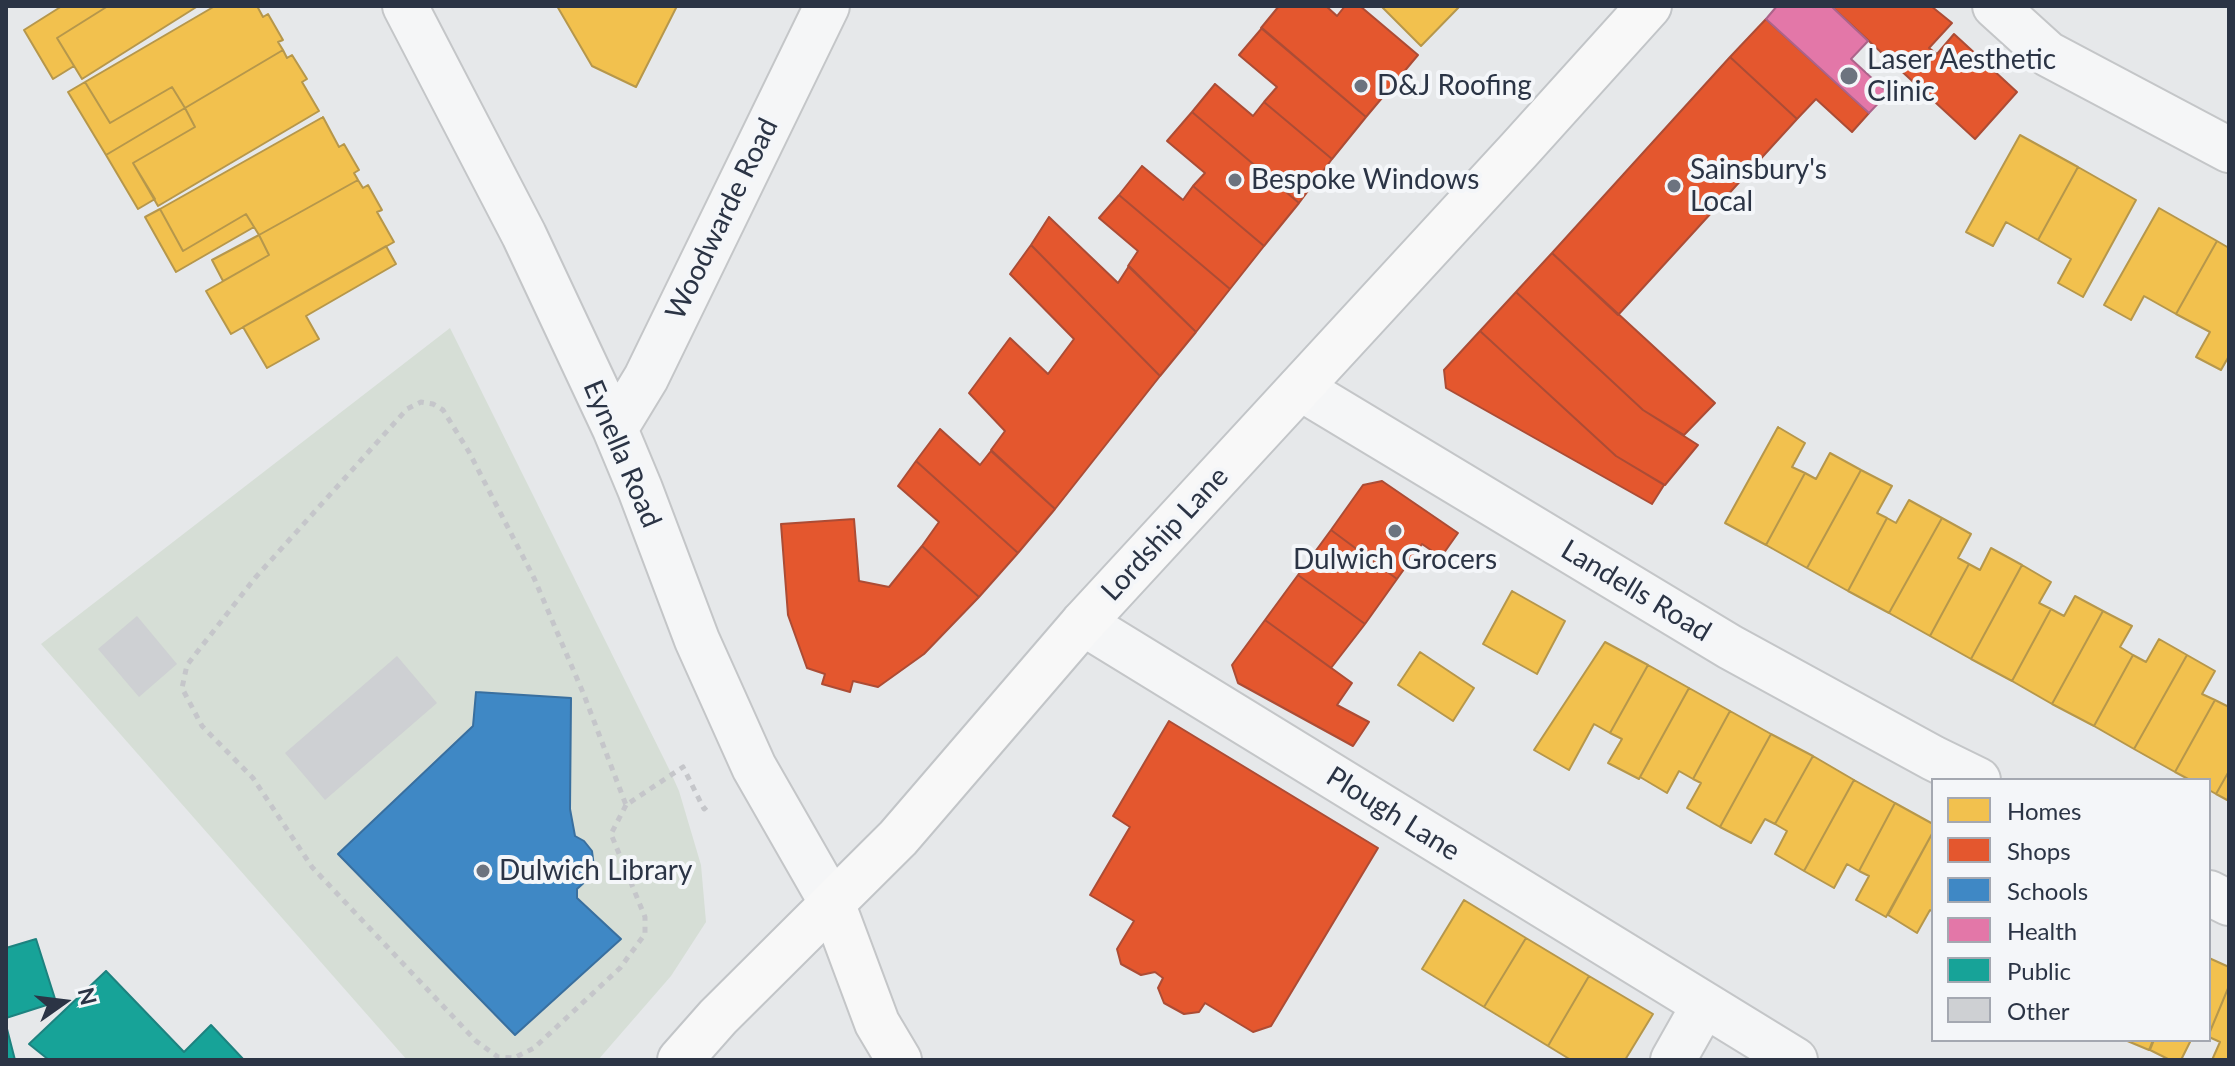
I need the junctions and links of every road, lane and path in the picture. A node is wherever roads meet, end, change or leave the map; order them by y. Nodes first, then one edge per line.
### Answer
1 (405, 6) edge
2 (827, 6) edge
3 (1649, 6) edge
4 (1995, 6) edge
5 (2229, 150) edge
6 (1300, 388) junction
7 (615, 429) junction
8 (1083, 623) junction
9 (754, 767) junction
10 (1974, 778) edge
11 (626, 805) junction
12 (2211, 894) edge
13 (2229, 903) edge
14 (833, 905) junction
15 (1704, 1005) junction
16 (680, 1060) edge
17 (899, 1060) edge
18 (1673, 1060) edge
19 (1795, 1060) edge

1 - 7 street, Eynella Road
2 - 7 street, Woodwarde Road
3 - 6 main road, Lordship Lane
4 - 5 street
6 - 8 main road, Lordship Lane
6 - 10 street, Landells Road
7 - 9 street, Eynella Road
8 - 14 main road, Lordship Lane
8 - 15 street, Plough Lane
9 - 11 path
9 - 14 street, Eynella Road
11 - 11 path
12 - 13 street
14 - 16 main road, Lordship Lane
14 - 17 main road
15 - 18 street
15 - 19 street, Plough Lane

